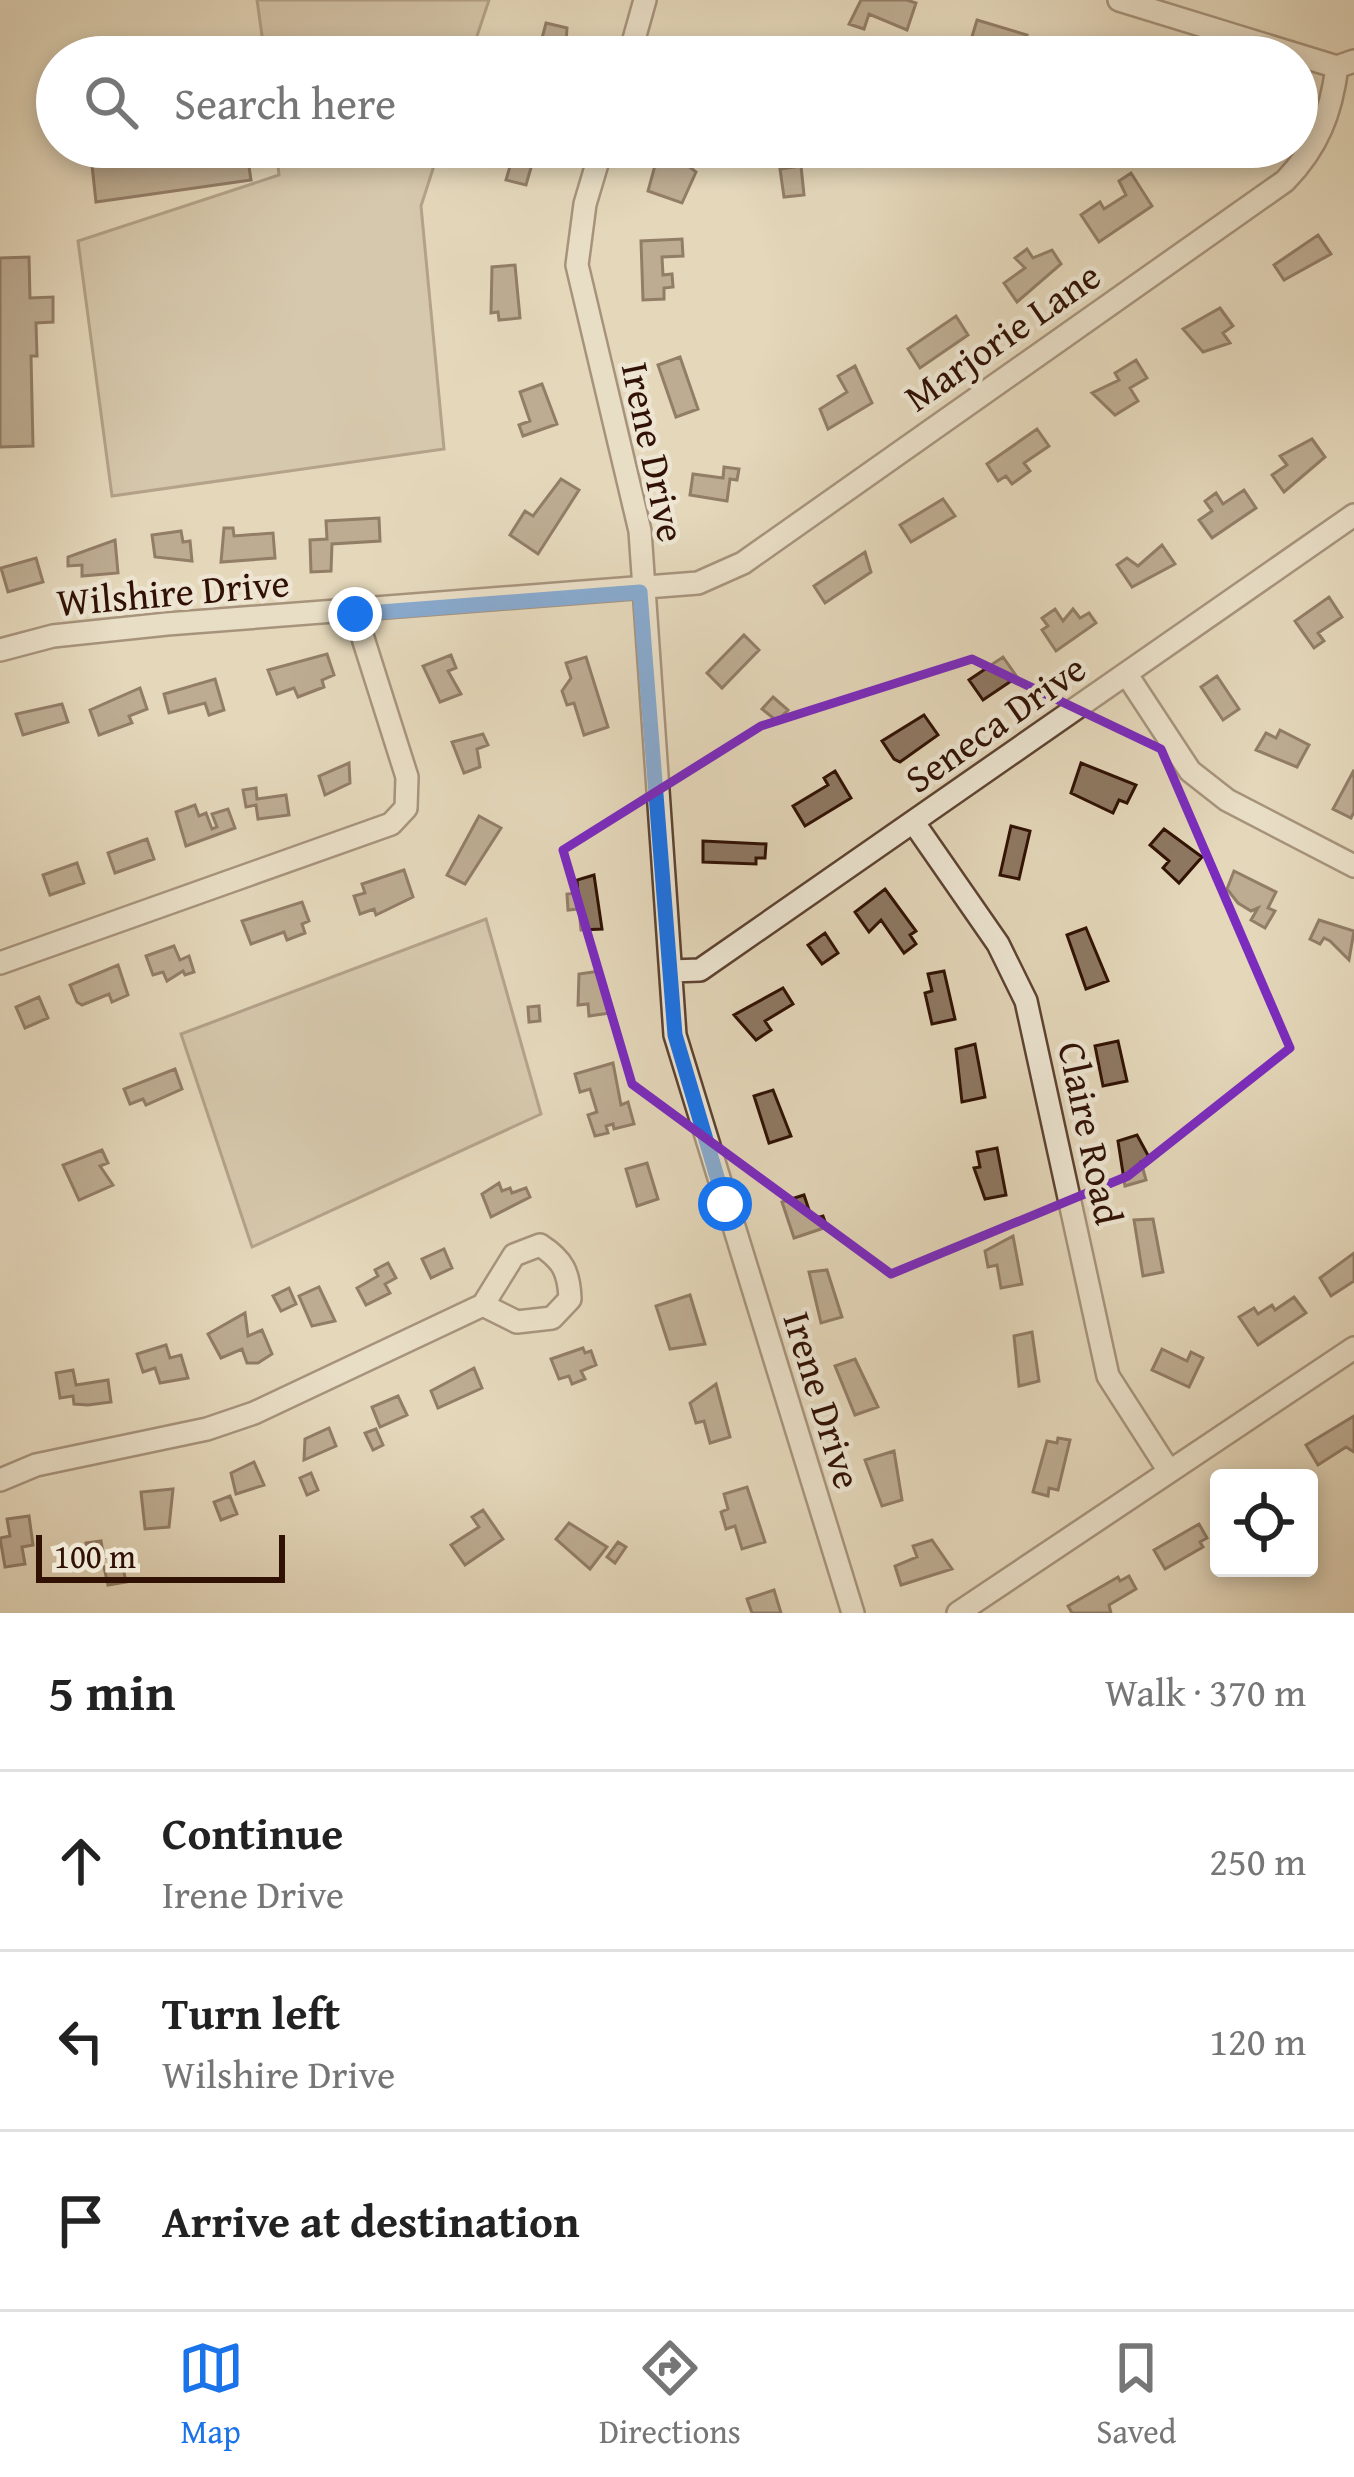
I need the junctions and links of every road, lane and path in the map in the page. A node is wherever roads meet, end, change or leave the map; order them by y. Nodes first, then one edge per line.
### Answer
1 (646, 0) edge
2 (1119, 0) edge
3 (635, 36) edge
4 (1247, 36) edge
5 (1346, 64) edge
6 (1318, 140) edge
7 (596, 168) edge
8 (1298, 168) edge
9 (1354, 515) edge
10 (640, 592) junction
11 (355, 614) junction
12 (0, 650) edge
13 (1127, 675) junction
14 (914, 823) junction
15 (1354, 866) edge
16 (0, 963) edge
17 (670, 971) junction
18 (483, 1305) dead end
19 (1354, 1348) edge
20 (1169, 1471) junction
21 (0, 1480) edge
22 (853, 1613) edge
23 (958, 1613) edge

1 - 3 street
2 - 4 street
5 - 6 street, Marjorie Lane
7 - 10 street, Irene Drive
8 - 10 street, Marjorie Lane
9 - 13 street, Seneca Drive
10 - 11 street, Wilshire Drive
10 - 17 street, Irene Drive
11 - 12 street, Wilshire Drive
11 - 16 street
13 - 14 street, Seneca Drive
13 - 15 street
14 - 17 street, Seneca Drive
14 - 20 street, Claire Road
17 - 22 street, Irene Drive
18 - 21 street
19 - 20 street
20 - 23 street

